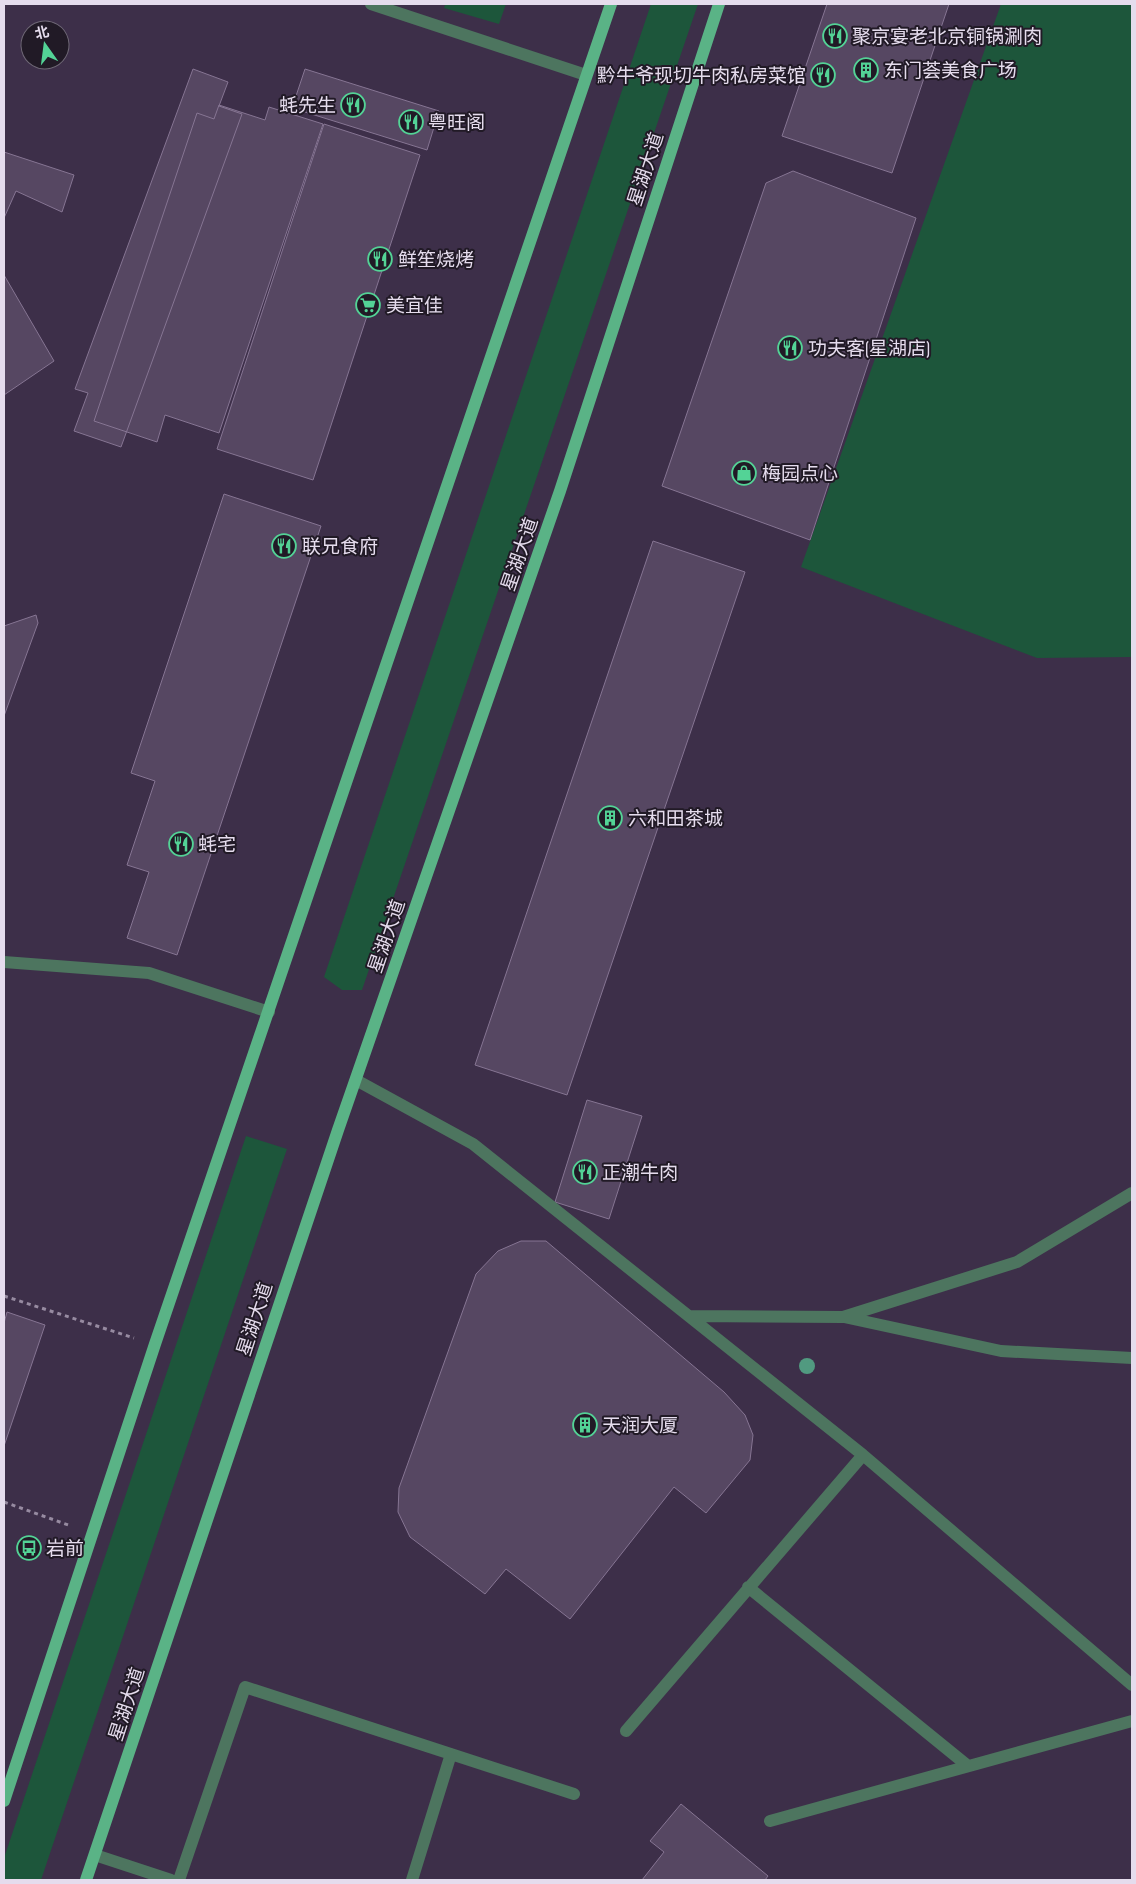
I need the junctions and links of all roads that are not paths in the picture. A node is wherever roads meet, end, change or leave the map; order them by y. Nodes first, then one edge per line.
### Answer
1 (371, 4) edge
2 (611, 4) edge
3 (719, 4) edge
4 (586, 75) junction
5 (4, 962) edge
6 (269, 1012) junction
7 (356, 1080) junction
8 (1132, 1193) edge
9 (689, 1316) junction
10 (843, 1317) junction
11 (1132, 1358) edge
12 (863, 1455) junction
13 (748, 1587) junction
14 (1132, 1685) edge
15 (1132, 1721) edge
16 (626, 1731) dead end
17 (451, 1754) junction
18 (968, 1766) junction
19 (574, 1794) dead end
20 (4, 1801) edge
21 (770, 1821) dead end
22 (95, 1856) junction
23 (86, 1880) edge
24 (171, 1880) edge
25 (179, 1880) edge
26 (412, 1880) edge

1 - 4 street
2 - 4 main road
3 - 7 main road, 星湖大道
4 - 6 main road
5 - 6 street
6 - 20 main road
7 - 9 street
7 - 22 main road, 星湖大道
8 - 10 street
9 - 10 street
9 - 12 street
10 - 11 street
12 - 13 street
12 - 14 street
13 - 16 street
13 - 18 street
15 - 18 street
17 - 19 street
17 - 25 street
17 - 26 street
18 - 21 street
22 - 23 main road, 星湖大道
22 - 24 street

